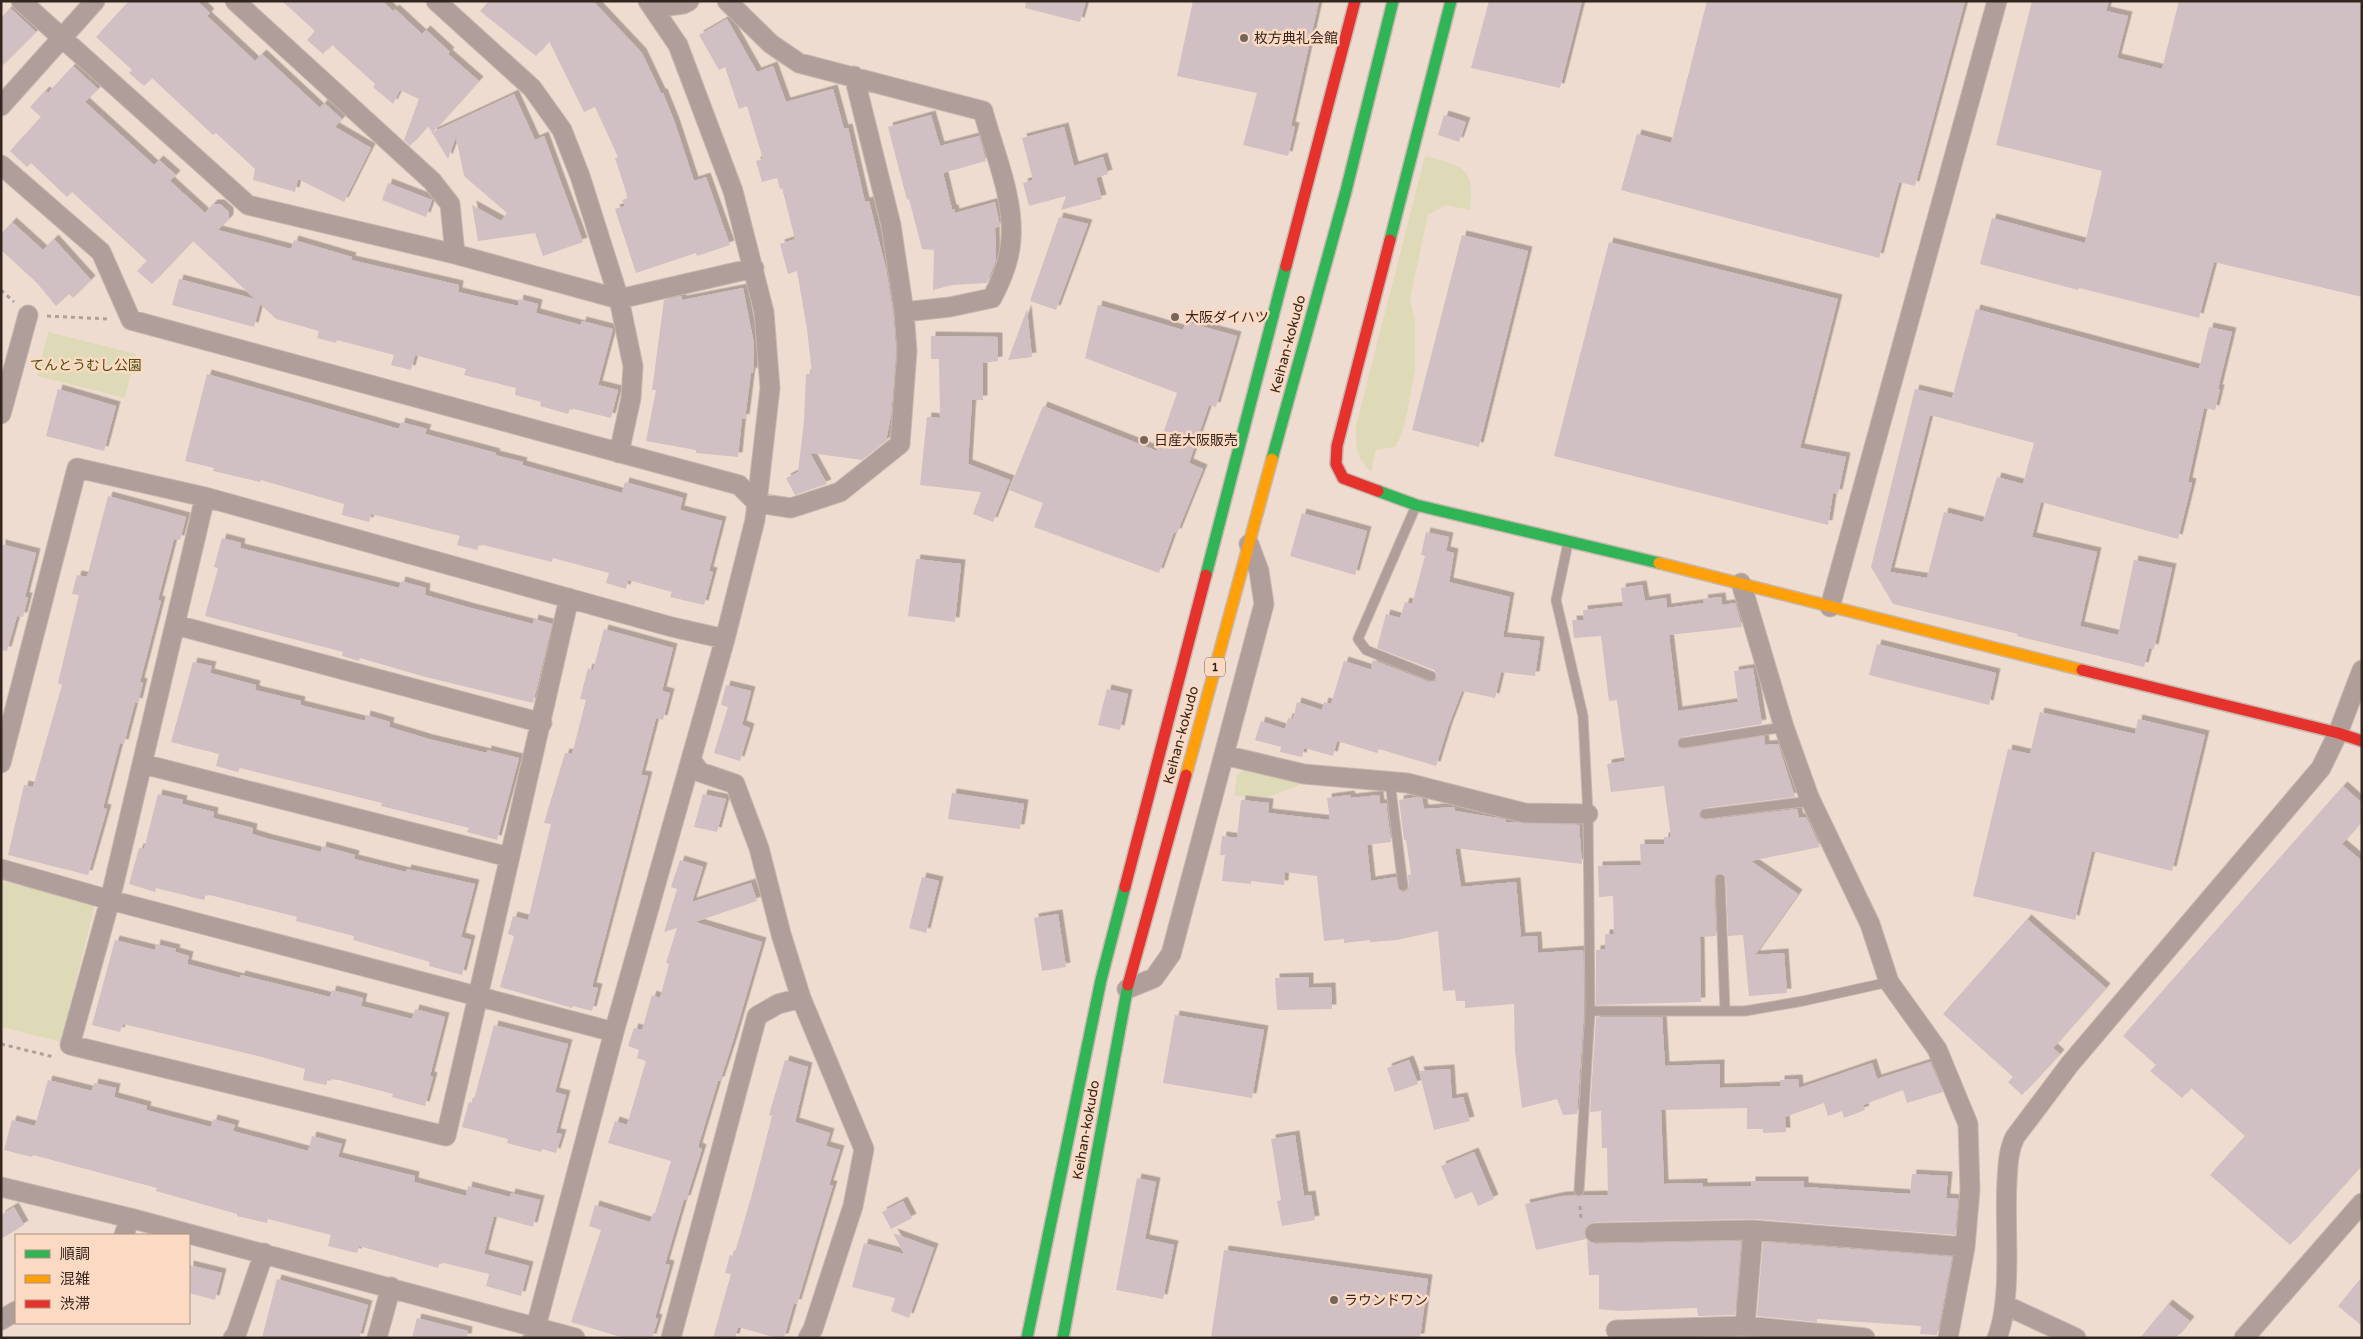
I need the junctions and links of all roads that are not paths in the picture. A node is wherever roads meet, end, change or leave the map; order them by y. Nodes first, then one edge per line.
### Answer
1 (21, 1) edge
2 (95, 1) edge
3 (235, 1) edge
4 (436, 1) edge
5 (688, 1) edge
6 (727, 1) edge
7 (1355, 1) edge
8 (1393, 1) edge
9 (1451, 1) edge
10 (1997, 1) edge
11 (651, 5) edge
12 (61, 39) junction
13 (854, 76) junction
14 (1, 106) edge
15 (1, 165) edge
16 (455, 254) junction
17 (754, 268) junction
18 (619, 299) junction
19 (904, 312) junction
20 (28, 315) road end
21 (1, 414) edge
22 (619, 453) junction
23 (205, 497) junction
24 (757, 503) junction
25 (1416, 505) junction
26 (1568, 541) junction
27 (1249, 544) junction
28 (1741, 583) junction
29 (569, 598) junction
30 (1830, 607) junction
31 (176, 625) junction
32 (725, 639) junction
33 (2362, 670) edge
34 (1432, 676) dead end
35 (542, 723) junction
36 (1784, 726) junction
37 (2338, 733) junction
38 (2362, 741) edge
39 (1683, 743) dead end
40 (1224, 755) junction
41 (691, 760) junction
42 (1, 763) edge
43 (143, 764) junction
44 (1390, 782) junction
45 (1810, 801) junction
46 (1588, 814) junction
47 (1705, 814) dead end
48 (508, 857) junction
49 (1, 869) edge
50 (1720, 878) dead end
51 (1403, 886) dead end
52 (110, 900) junction
53 (1889, 982) junction
54 (1127, 990) junction
55 (477, 995) junction
56 (801, 998) junction
57 (1590, 1011) junction
58 (1725, 1011) junction
59 (614, 1032) junction
60 (1, 1187) edge
61 (1579, 1191) dead end
62 (2362, 1203) edge
63 (127, 1227) edge
64 (1753, 1230) junction
65 (1595, 1233) dead end
66 (164, 1234) edge
67 (190, 1239) edge
68 (1965, 1246) junction
69 (264, 1253) junction
70 (391, 1287) junction
71 (2004, 1305) junction
72 (15, 1312) edge
73 (1, 1320) edge
74 (1745, 1326) junction
75 (1616, 1330) dead end
76 (535, 1333) edge
77 (233, 1338) edge
78 (377, 1338) edge
79 (575, 1338) edge
80 (671, 1338) edge
81 (808, 1338) edge
82 (1027, 1338) edge
83 (1063, 1338) edge
84 (1865, 1338) edge
85 (1948, 1338) edge
86 (1997, 1338) edge
87 (2076, 1338) edge
88 (2244, 1338) edge

1 - 12 street
2 - 12 street
3 - 16 street
4 - 18 street
5 - 11 street
6 - 13 street
7 - 82 main road, Keihan-kokudo / 1
8 - 27 main road, Keihan-kokudo / 1
9 - 25 main road
10 - 30 street
11 - 17 street
12 - 14 street
12 - 16 street
13 - 19 street
13 - 19 street
15 - 22 street
16 - 18 street
17 - 18 street
17 - 24 street
18 - 22 street
19 - 24 street
20 - 21 street
22 - 24 street
23 - 29 street
23 - 31 street
23 - 42 street
24 - 32 street
25 - 26 main road
25 - 34 lane
26 - 28 main road
26 - 46 lane
27 - 40 street
27 - 54 main road, Keihan-kokudo / 1
28 - 30 main road
28 - 36 street
29 - 32 street
29 - 35 street
30 - 37 main road
31 - 35 street
31 - 43 street
32 - 41 street
33 - 37 street
35 - 48 street
36 - 39 lane
36 - 45 street
37 - 38 main road
37 - 71 street
40 - 44 street
40 - 54 street
41 - 56 street
41 - 59 street
43 - 48 street
43 - 52 street
44 - 46 street
44 - 51 lane
45 - 47 lane
45 - 53 street
46 - 57 lane
48 - 55 street
49 - 52 street
50 - 58 lane
52 - 55 street
52 - 55 street
53 - 58 lane
53 - 68 street
54 - 83 main road, Keihan-kokudo / 1
55 - 59 street
56 - 80 street
56 - 81 street
57 - 58 lane
57 - 61 lane
59 - 76 street
60 - 63 street
62 - 88 street
63 - 66 street
64 - 65 street
64 - 68 street
64 - 74 street
67 - 69 street
68 - 85 street
69 - 70 street
69 - 77 street
70 - 76 street
70 - 78 street
71 - 86 street
71 - 87 street
72 - 73 street
74 - 75 street
74 - 84 street
76 - 79 street

